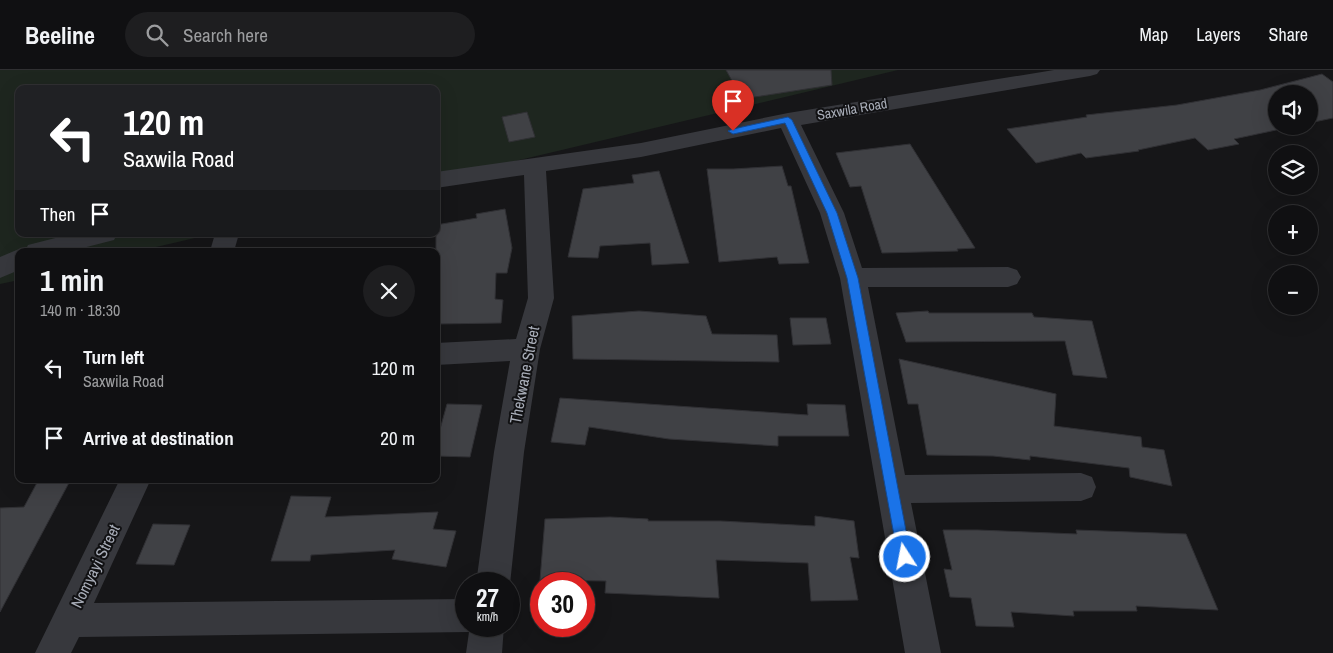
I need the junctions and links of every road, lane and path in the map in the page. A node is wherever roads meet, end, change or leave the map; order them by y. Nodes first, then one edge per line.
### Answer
1 (1090, 70) edge
2 (788, 120) junction
3 (535, 166) junction
4 (440, 179) edge
5 (93, 237) edge
6 (49, 248) edge
7 (15, 260) edge
8 (0, 269) edge
9 (852, 278) junction
10 (1008, 278) dead end
11 (526, 349) junction
12 (440, 354) edge
13 (134, 483) edge
14 (1082, 487) dead end
15 (892, 489) junction
16 (494, 572) edge
17 (455, 616) edge
18 (69, 620) junction
19 (486, 637) edge
20 (53, 653) edge
21 (484, 653) edge
22 (923, 653) edge

1 - 2 street, Saxwila Road
2 - 3 street, Saxwila Road
2 - 9 street
3 - 4 street, Saxwila Road
3 - 11 street, Thekwane Street
5 - 6 street
7 - 8 street
9 - 10 street
9 - 15 street
11 - 12 street
11 - 16 street, Thekwane Street
13 - 18 street, Nomyayi Street
14 - 15 street
15 - 22 street
17 - 18 street
18 - 20 street, Nomyayi Street
19 - 21 street

